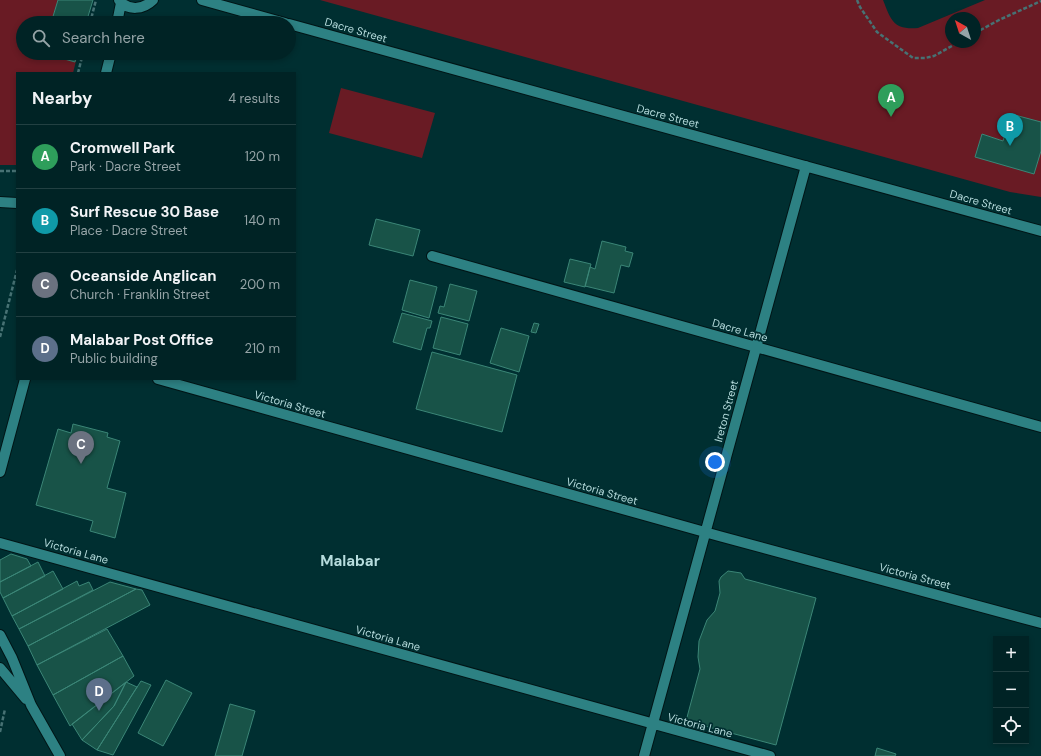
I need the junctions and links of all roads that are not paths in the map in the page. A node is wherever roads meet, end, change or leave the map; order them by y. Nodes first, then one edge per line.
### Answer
1 (153, 0) edge
2 (202, 0) edge
3 (120, 2) edge
4 (118, 16) edge
5 (260, 16) edge
6 (296, 26) edge
7 (109, 60) edge
8 (106, 72) edge
9 (806, 166) junction
10 (0, 202) edge
11 (16, 203) edge
12 (1041, 231) edge
13 (432, 256) dead end
14 (756, 347) junction
15 (25, 380) edge
16 (162, 380) edge
17 (1041, 427) edge
18 (0, 472) edge
19 (706, 532) junction
20 (0, 543) edge
21 (1041, 623) edge
22 (0, 635) edge
23 (0, 668) edge
24 (31, 705) junction
25 (653, 724) junction
26 (60, 756) edge
27 (644, 756) edge
28 (770, 756) edge

1 - 3 street
2 - 5 street
3 - 4 street
6 - 9 street, Dacre Street
7 - 8 street
9 - 12 street, Dacre Street
9 - 14 street, Ireton Street
10 - 11 street
13 - 14 street, Dacre Lane
14 - 17 street, Dacre Lane
14 - 19 street, Ireton Street
15 - 18 street
16 - 19 street, Victoria Street
19 - 21 street, Victoria Street
19 - 25 street, Ireton Street
20 - 25 street, Victoria Lane
22 - 24 street
23 - 24 street
24 - 26 street
25 - 27 street, Ireton Street
25 - 28 street, Victoria Lane

